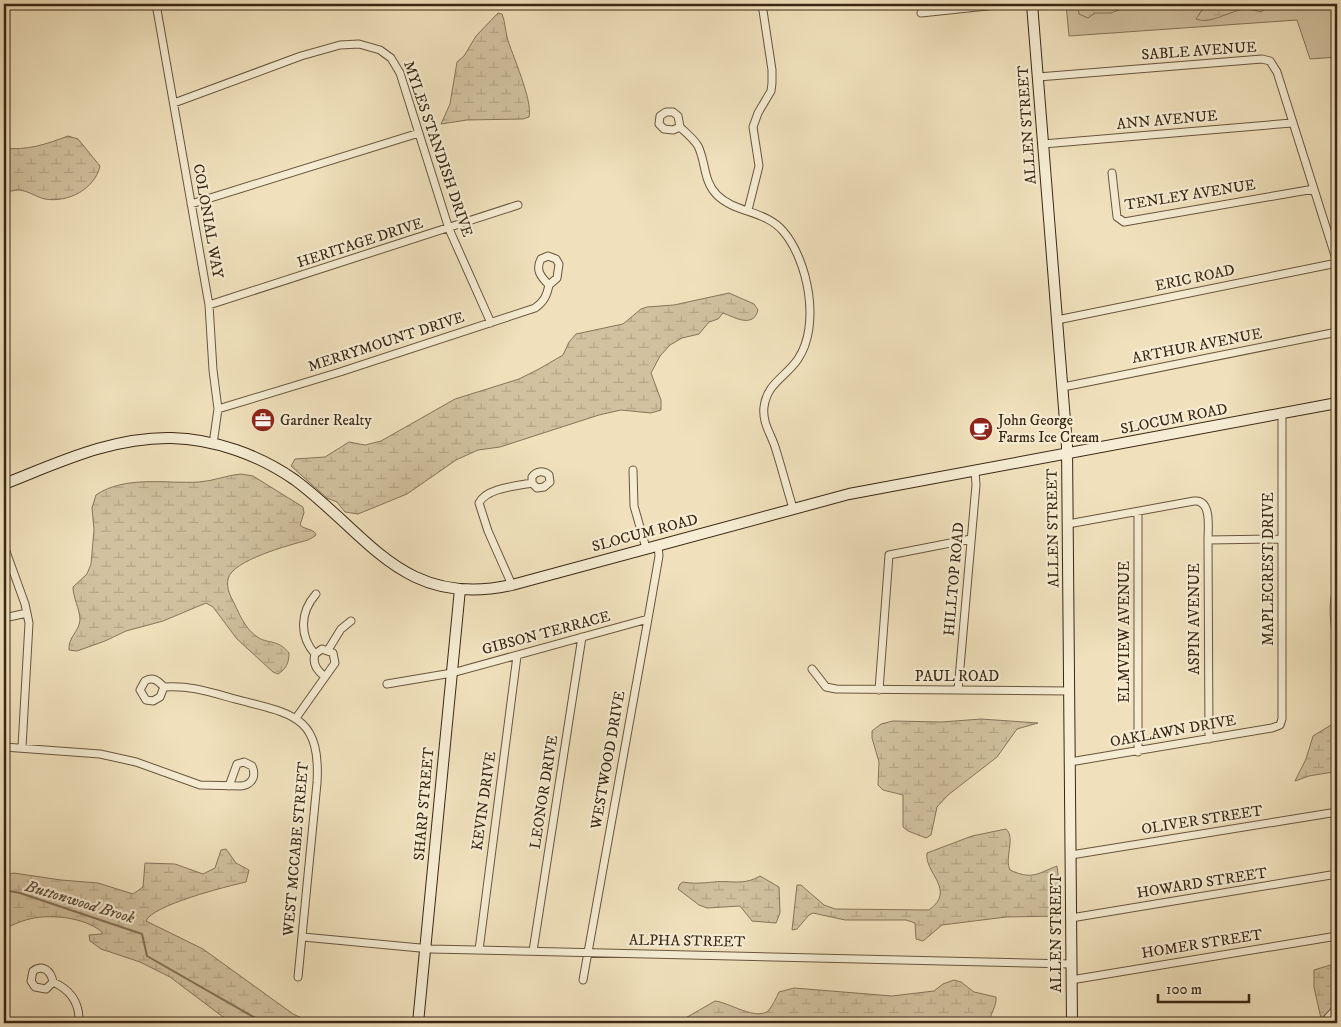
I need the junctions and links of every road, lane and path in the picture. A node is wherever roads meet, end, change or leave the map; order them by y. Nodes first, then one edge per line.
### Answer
1 (61, 4) edge
2 (67, 4) edge
3 (156, 4) edge
4 (762, 4) edge
5 (1006, 4) edge
6 (1032, 4) edge
7 (921, 12) dead end
8 (1038, 77) junction
9 (174, 103) junction
10 (1292, 123) junction
11 (680, 127) dead end
12 (419, 133) junction
13 (1043, 144) junction
14 (1112, 173) dead end
15 (1314, 189) junction
16 (191, 204) junction
17 (518, 205) dead end
18 (748, 210) junction
19 (449, 228) junction
20 (1337, 262) edge
21 (549, 284) dead end
22 (209, 305) junction
23 (1057, 320) junction
24 (491, 323) junction
25 (1337, 332) edge
26 (1063, 387) junction
27 (1337, 403) edge
28 (218, 409) junction
29 (1282, 414) junction
30 (213, 444) junction
31 (1067, 454) junction
32 (633, 470) dead end
33 (975, 471) junction
34 (532, 483) dead end
35 (4, 484) edge
36 (793, 508) junction
37 (1138, 512) junction
38 (1068, 524) junction
39 (971, 539) junction
40 (1281, 539) junction
41 (1208, 540) junction
42 (658, 545) junction
43 (4, 546) edge
44 (646, 548) junction
45 (512, 585) junction
46 (460, 588) junction
47 (316, 594) dead end
48 (27, 613) junction
49 (4, 618) edge
50 (648, 619) junction
51 (350, 621) dead end
52 (582, 637) junction
53 (328, 650) junction
54 (315, 654) junction
55 (517, 656) junction
56 (812, 669) dead end
57 (452, 673) junction
58 (325, 676) junction
59 (387, 684) dead end
60 (164, 687) dead end
61 (878, 690) junction
62 (958, 690) junction
63 (1069, 691) junction
64 (296, 718) junction
65 (1280, 725) joint
66 (1208, 740) junction
67 (4, 747) edge
68 (22, 747) junction
69 (1138, 752) junction
70 (1070, 762) junction
71 (228, 786) dead end
72 (1337, 812) edge
73 (1070, 855) junction
74 (1337, 874) edge
75 (1071, 918) junction
76 (1337, 936) edge
77 (303, 937) junction
78 (426, 948) junction
79 (479, 950) junction
80 (533, 951) junction
81 (587, 952) junction
82 (1071, 964) junction
83 (298, 977) dead end
84 (583, 980) dead end
85 (1071, 980) junction
86 (53, 982) dead end
87 (1337, 1008) edge
88 (1020, 1022) edge
89 (79, 1023) edge
90 (418, 1023) edge
91 (1036, 1023) edge
92 (1072, 1023) edge
93 (1323, 1023) edge

1 - 2 street
3 - 9 street, COLONIAL WAY
4 - 18 street
5 - 7 street
6 - 8 street, ALLEN STREET
8 - 10 street, SABLE AVENUE
8 - 13 street, ALLEN STREET
9 - 12 street, MYLES STANDISH DRIVE
9 - 16 street, COLONIAL WAY
10 - 13 street, ANN AVENUE
10 - 15 street, SABLE AVENUE
11 - 18 street
12 - 16 street
12 - 19 street, MYLES STANDISH DRIVE
13 - 23 street, ALLEN STREET
14 - 15 street, TENLEY AVENUE
15 - 20 street, SABLE AVENUE
16 - 22 street, COLONIAL WAY
17 - 19 street, HERITAGE DRIVE
18 - 36 street
19 - 22 street, HERITAGE DRIVE
19 - 24 street, MYLES STANDISH DRIVE
20 - 23 street, ERIC ROAD
21 - 24 street, MERRYMOUNT DRIVE
22 - 28 street, COLONIAL WAY
23 - 26 street, ALLEN STREET
24 - 28 street, MERRYMOUNT DRIVE
25 - 26 street, ARTHUR AVENUE
26 - 31 street, ALLEN STREET
27 - 29 street, SLOCUM ROAD
28 - 30 street, COLONIAL WAY
29 - 31 street, SLOCUM ROAD
29 - 40 street, MAPLECREST DRIVE
30 - 35 street, SLOCUM ROAD
30 - 46 street, SLOCUM ROAD
31 - 33 street, SLOCUM ROAD
31 - 38 street, ALLEN STREET
32 - 44 street
33 - 36 street, SLOCUM ROAD
33 - 39 street, HILLTOP ROAD
34 - 45 street
36 - 42 street, SLOCUM ROAD
37 - 38 street
37 - 41 street, ASPIN AVENUE
37 - 69 street, ELMVIEW AVENUE
38 - 63 street, ALLEN STREET
39 - 61 street
39 - 62 street, HILLTOP ROAD
40 - 41 street
40 - 65 street, MAPLECREST DRIVE
41 - 66 street, ASPIN AVENUE
42 - 44 street, SLOCUM ROAD
42 - 50 street, WESTWOOD DRIVE
43 - 48 street
44 - 45 street, SLOCUM ROAD
45 - 46 street, SLOCUM ROAD
46 - 57 street, SHARP STREET
47 - 54 street
48 - 49 street
48 - 68 street
50 - 52 street, GIBSON TERRACE
50 - 81 street, WESTWOOD DRIVE
51 - 53 street
52 - 55 street, GIBSON TERRACE
52 - 80 street, LEONOR DRIVE
53 - 54 street
53 - 58 street
54 - 58 street
55 - 57 street, GIBSON TERRACE
55 - 79 street, KEVIN DRIVE
56 - 61 street, PAUL ROAD
57 - 59 street, GIBSON TERRACE
57 - 78 street, SHARP STREET
58 - 64 street
60 - 64 street, WEST MCCABE STREET
61 - 62 street, PAUL ROAD
62 - 63 street, PAUL ROAD
63 - 70 street, ALLEN STREET
64 - 77 street, WEST MCCABE STREET
65 - 66 street, OAKLAWN DRIVE
66 - 69 street, OAKLAWN DRIVE
67 - 68 street
68 - 71 street
69 - 70 street, OAKLAWN DRIVE
70 - 73 street, ALLEN STREET
72 - 73 street, OLIVER STREET
73 - 75 street, ALLEN STREET
74 - 75 street, HOWARD STREET
75 - 82 street, ALLEN STREET
76 - 85 street, HOMER STREET
77 - 78 street, ALPHA STREET
77 - 83 street, WEST MCCABE STREET
78 - 79 street, ALPHA STREET
78 - 90 street, SHARP STREET
79 - 80 street, ALPHA STREET
80 - 81 street, ALPHA STREET
81 - 82 street, ALPHA STREET
81 - 84 street, WESTWOOD DRIVE
82 - 85 street, ALLEN STREET
85 - 92 street, ALLEN STREET
86 - 89 street
87 - 93 street
88 - 91 street

